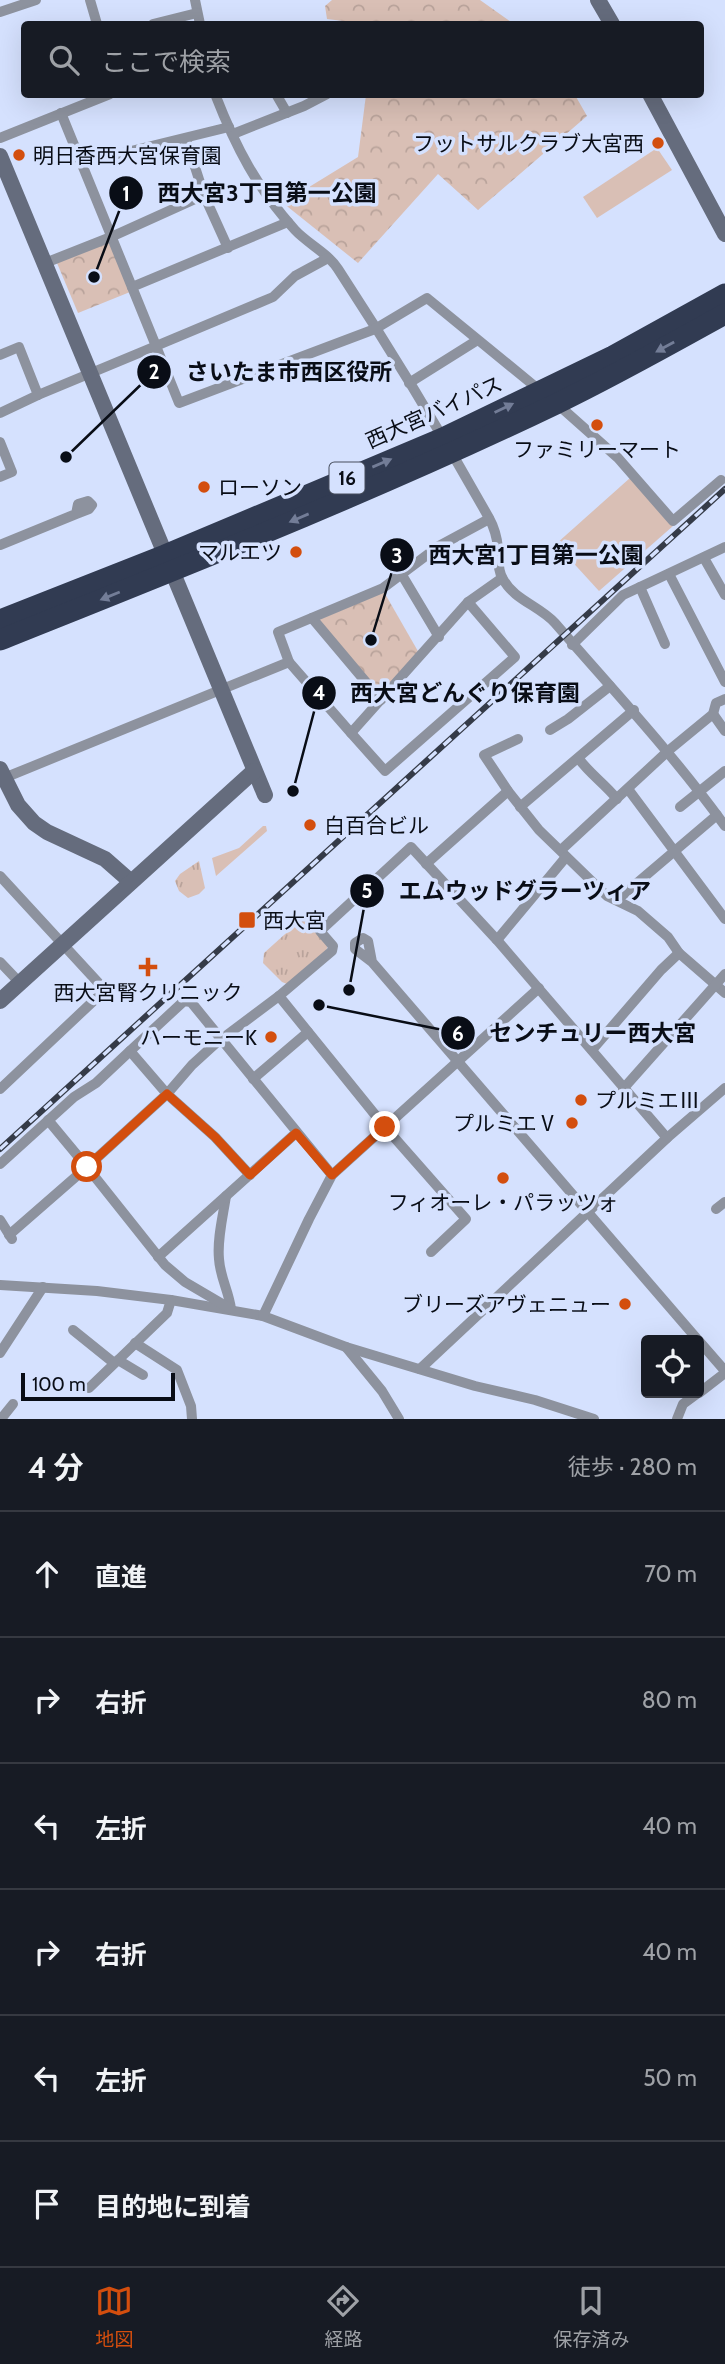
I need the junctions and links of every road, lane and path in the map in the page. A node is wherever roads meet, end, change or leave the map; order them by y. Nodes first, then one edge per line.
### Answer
1 (36, 0) edge
2 (90, 0) edge
3 (195, 0) edge
4 (598, 0) edge
5 (5, 7) edge
6 (197, 13) junction
7 (96, 21) edge
8 (165, 21) edge
9 (199, 21) edge
10 (610, 21) edge
11 (100, 98) edge
12 (218, 98) edge
13 (279, 98) edge
14 (319, 98) edge
15 (652, 98) edge
16 (61, 113) junction
17 (288, 113) junction
18 (231, 131) junction
19 (0, 138) edge
20 (186, 139) junction
21 (0, 156) edge
22 (82, 163) junction
23 (204, 195) junction
24 (288, 222) junction
25 (725, 234) edge
26 (111, 237) junction
27 (228, 248) junction
28 (328, 258) junction
29 (45, 263) junction
30 (132, 287) junction
31 (725, 295) edge
32 (725, 314) edge
33 (375, 329) junction
34 (476, 341) junction
35 (156, 346) junction
36 (0, 355) edge
37 (90, 373) junction
38 (409, 383) junction
39 (38, 395) junction
40 (549, 397) junction
41 (0, 413) edge
42 (0, 442) edge
43 (447, 445) junction
44 (0, 477) edge
45 (721, 480) dead end
46 (76, 514) dead end
47 (489, 519) junction
48 (0, 545) edge
49 (725, 547) edge
50 (704, 558) junction
51 (168, 563) junction
52 (669, 574) junction
53 (402, 575) junction
54 (502, 578) junction
55 (640, 587) junction
56 (725, 595) edge
57 (468, 602) junction
58 (312, 618) junction
59 (0, 620) edge
60 (439, 637) junction
61 (0, 640) edge
62 (665, 643) dead end
63 (572, 645) junction
64 (289, 662) junction
65 (725, 682) edge
66 (610, 686) junction
67 (220, 690) junction
68 (725, 699) edge
69 (381, 700) junction
70 (634, 710) junction
71 (713, 713) junction
72 (550, 730) dead end
73 (725, 731) edge
74 (351, 733) junction
75 (518, 739) dead end
76 (668, 751) junction
77 (579, 759) junction
78 (254, 771) junction
79 (725, 771) edge
80 (2, 774) edge
81 (628, 789) junction
82 (700, 790) junction
83 (508, 791) junction
84 (265, 795) dead end
85 (617, 799) junction
86 (520, 807) junction
87 (680, 807) dead end
88 (717, 815) junction
89 (725, 826) edge
90 (675, 849) junction
91 (564, 853) junction
92 (426, 864) junction
93 (0, 876) edge
94 (130, 881) junction
95 (617, 900) junction
96 (725, 919) edge
97 (496, 940) junction
98 (63, 943) junction
99 (332, 950) junction
100 (679, 953) junction
101 (0, 962) edge
102 (725, 974) edge
103 (20, 983) junction
104 (716, 983) junction
105 (538, 988) junction
106 (725, 993) edge
107 (279, 996) junction
108 (0, 1001) edge
109 (308, 1032) junction
110 (221, 1039) junction
111 (592, 1050) junction
112 (130, 1051) junction
113 (456, 1061) junction
114 (253, 1079) junction
115 (725, 1088) edge
116 (0, 1089) edge
117 (623, 1089) junction
118 (167, 1094) junction
119 (48, 1120) junction
120 (385, 1127) junction
121 (296, 1133) junction
122 (667, 1138) junction
123 (0, 1164) edge
124 (87, 1167) junction
125 (250, 1175) junction
126 (332, 1175) junction
127 (226, 1196) junction
128 (587, 1214) junction
129 (0, 1220) edge
130 (431, 1252) dead end
131 (158, 1257) junction
132 (0, 1285) edge
133 (43, 1287) junction
134 (171, 1300) junction
135 (231, 1309) junction
136 (263, 1315) junction
137 (72, 1330) dead end
138 (693, 1335) edge
139 (135, 1343) junction
140 (346, 1347) junction
141 (704, 1348) edge
142 (0, 1353) edge
143 (116, 1361) junction
144 (420, 1369) junction
145 (725, 1372) edge
146 (143, 1375) dead end
147 (89, 1388) dead end
148 (704, 1389) edge
149 (692, 1398) edge
150 (13, 1404) dead end
151 (1, 1419) edge
152 (192, 1419) edge
153 (399, 1419) edge
154 (594, 1419) edge
155 (677, 1419) edge

1 - 5 street
2 - 7 street
3 - 6 street
4 - 10 street
6 - 8 street
6 - 9 street
11 - 16 street
12 - 18 street
13 - 17 street
14 - 17 street
15 - 25 street
16 - 19 street
16 - 22 street
17 - 18 street
18 - 20 street
18 - 24 street
20 - 22 street
20 - 23 street
21 - 29 street
22 - 26 street
23 - 26 street
23 - 27 street
24 - 27 street
24 - 28 street
26 - 29 street
26 - 30 street
27 - 30 street
28 - 33 street
28 - 35 street
29 - 37 street
30 - 35 street
31 - 40 highway, 西大宮バイパス / 16
32 -> 40 highway, 西大宮バイパス / 16
33 - 34 street
33 - 35 street
33 - 38 street
34 - 38 street
34 - 40 street
35 - 37 street
36 - 39 street
37 - 39 street
37 - 51 street
38 - 43 street
39 - 41 street
40 - 43 highway, 西大宮バイパス / 16
40 - 45 street
42 - 44 street
43 - 47 street
43 - 51 highway, 西大宮バイパス / 16
46 - 48 street
47 - 53 street
47 - 54 street
49 - 50 street
50 - 52 street
50 - 56 street
51 - 59 highway, 西大宮バイパス / 16
51 -> 61 highway, 西大宮バイパス / 16
51 - 67 street
52 - 55 street
52 - 65 street
53 - 58 street
53 - 60 street
54 - 57 street
54 - 63 street
55 - 62 street
55 - 63 street
57 - 60 street
57 - 74 street
58 - 64 street
58 - 69 street
60 - 69 street
63 - 66 street
64 - 67 street
64 - 74 street
66 - 70 street
66 - 72 street
67 - 78 street
67 - 80 street
68 - 71 street
69 - 74 street
70 - 76 street
70 - 77 street
71 - 73 street
71 - 76 street
75 - 83 street
76 - 81 street
76 - 82 street
77 - 85 street
77 - 86 street
78 - 84 street
78 - 94 street
79 - 82 street
80 - 94 street
81 - 85 street
81 - 90 street
82 - 87 street
82 - 88 street
83 - 86 street
83 - 92 street
85 - 91 street
86 - 91 street
88 - 89 street
88 - 90 street
90 - 95 street
90 - 96 street
91 - 95 street
91 - 97 street
92 - 97 street
92 - 99 street
93 - 98 street
94 - 98 street
95 - 100 street
97 - 105 street
98 - 103 street
98 - 116 street
99 - 107 street
99 - 113 street
100 - 104 street
100 - 111 street
101 - 103 street
102 - 104 street
103 - 108 street
104 - 106 street
104 - 117 street
105 - 111 street
105 - 113 street
107 - 109 street
107 - 110 street
109 - 114 street
109 - 120 street
110 - 112 street
110 - 114 street
110 - 118 street
111 - 117 street
112 - 118 street
112 - 119 street
113 - 120 street
113 - 128 street
114 - 121 street
115 - 122 street
117 - 122 street
118 - 124 street
118 - 125 street
119 - 123 street
119 - 124 street
120 - 126 street
120 - 130 street
121 - 125 street
121 - 126 street
122 - 128 street
124 - 129 street
124 - 131 street
125 - 127 street
126 - 136 street
127 - 131 street
127 - 135 street
128 - 138 street
128 - 144 street
131 - 135 street
132 - 133 street
133 - 134 street
133 - 142 street
134 - 135 street
134 - 139 street
135 - 136 street
136 - 140 street
137 - 143 street
139 - 143 street
139 - 152 street
140 - 144 street
140 - 153 street
141 - 145 street
143 - 146 street
143 - 147 street
144 - 154 street
145 - 148 street
149 - 155 street
150 - 151 street

